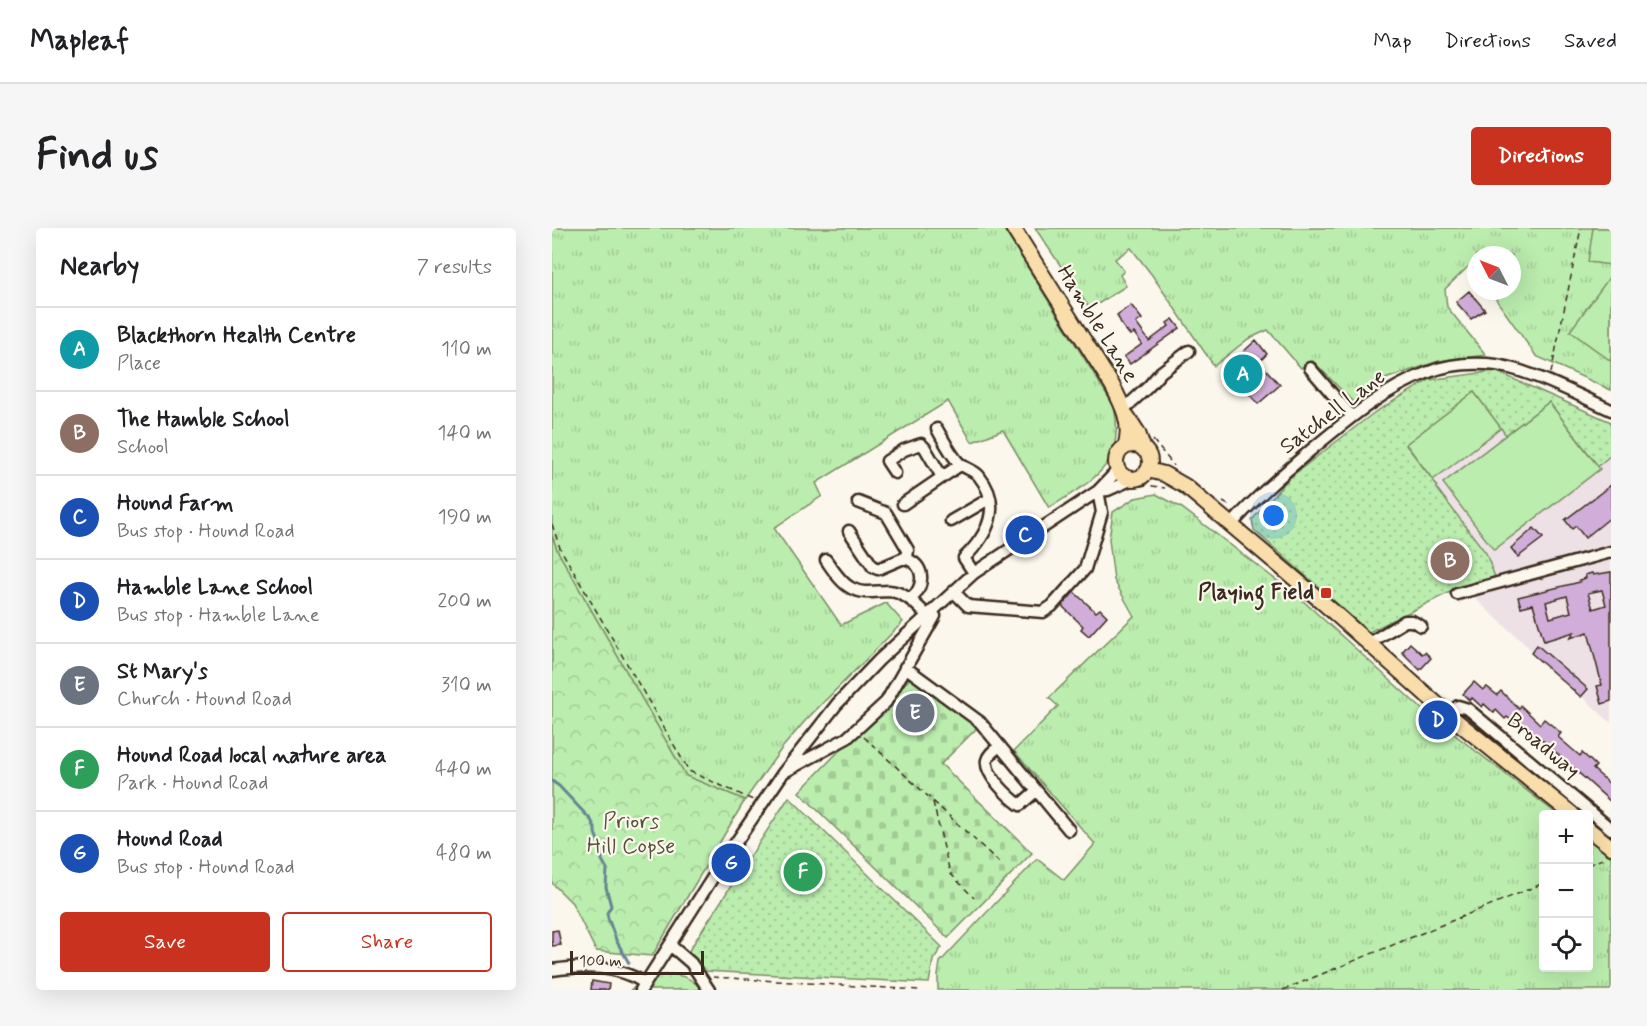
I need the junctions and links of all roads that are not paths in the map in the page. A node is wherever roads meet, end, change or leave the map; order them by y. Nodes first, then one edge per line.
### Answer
1 (1013, 228) edge
2 (1189, 351) dead end
3 (1310, 369) dead end
4 (1611, 410) edge
5 (1125, 413) junction
6 (1352, 417) junction
7 (937, 429) dead end
8 (1125, 447) junction
9 (1144, 450) junction
10 (960, 465) junction
11 (1118, 470) junction
12 (1148, 470) junction
13 (895, 473) dead end
14 (942, 477) junction
15 (1133, 479) junction
16 (1098, 492) junction
17 (990, 499) junction
18 (858, 502) dead end
19 (903, 504) dead end
20 (951, 521) dead end
21 (1231, 525) junction
22 (849, 531) dead end
23 (1611, 552) edge
24 (907, 558) junction
25 (826, 560) dead end
26 (974, 573) junction
27 (952, 594) junction
28 (1457, 594) dead end
29 (911, 600) junction
30 (928, 616) junction
31 (1421, 626) dead end
32 (1369, 644) junction
33 (905, 667) junction
34 (1449, 715) junction
35 (1000, 746) junction
36 (783, 773) junction
37 (1036, 791) junction
38 (1567, 810) edge
39 (1611, 829) edge
40 (1069, 830) dead end
41 (1593, 833) edge
42 (1611, 847) edge
43 (670, 945) junction
44 (552, 970) edge
45 (643, 987) edge
46 (710, 990) edge

1 - 5 main road, Hamble Lane
2 - 5 street
3 - 6 street
4 - 6 street, Satchell Lane
5 - 8 main road, Hamble Lane
5 - 9 main road
6 - 21 street, Satchell Lane
7 - 10 street
8 - 9 main road
8 - 11 main road
9 - 12 main road
10 - 14 street
10 - 17 street
11 - 15 main road
11 - 16 street
12 - 15 main road
12 - 21 main road
13 - 14 street
14 - 19 street
15 - 16 street
16 - 26 street
16 - 27 street
17 - 20 street
17 - 26 street
18 - 24 street
21 - 32 main road
22 - 24 street
23 - 28 street
24 - 29 street
25 - 29 street
26 - 27 street
27 - 30 street
27 - 33 street
29 - 30 street
30 - 36 street
31 - 32 street
32 - 34 main road
33 - 35 street
33 - 36 street
34 - 38 main road
34 - 39 street, Broadway
35 - 37 street
35 - 37 street
36 - 43 street
37 - 40 street
41 - 42 main road
43 - 45 street
43 - 46 street
44 - 45 street

